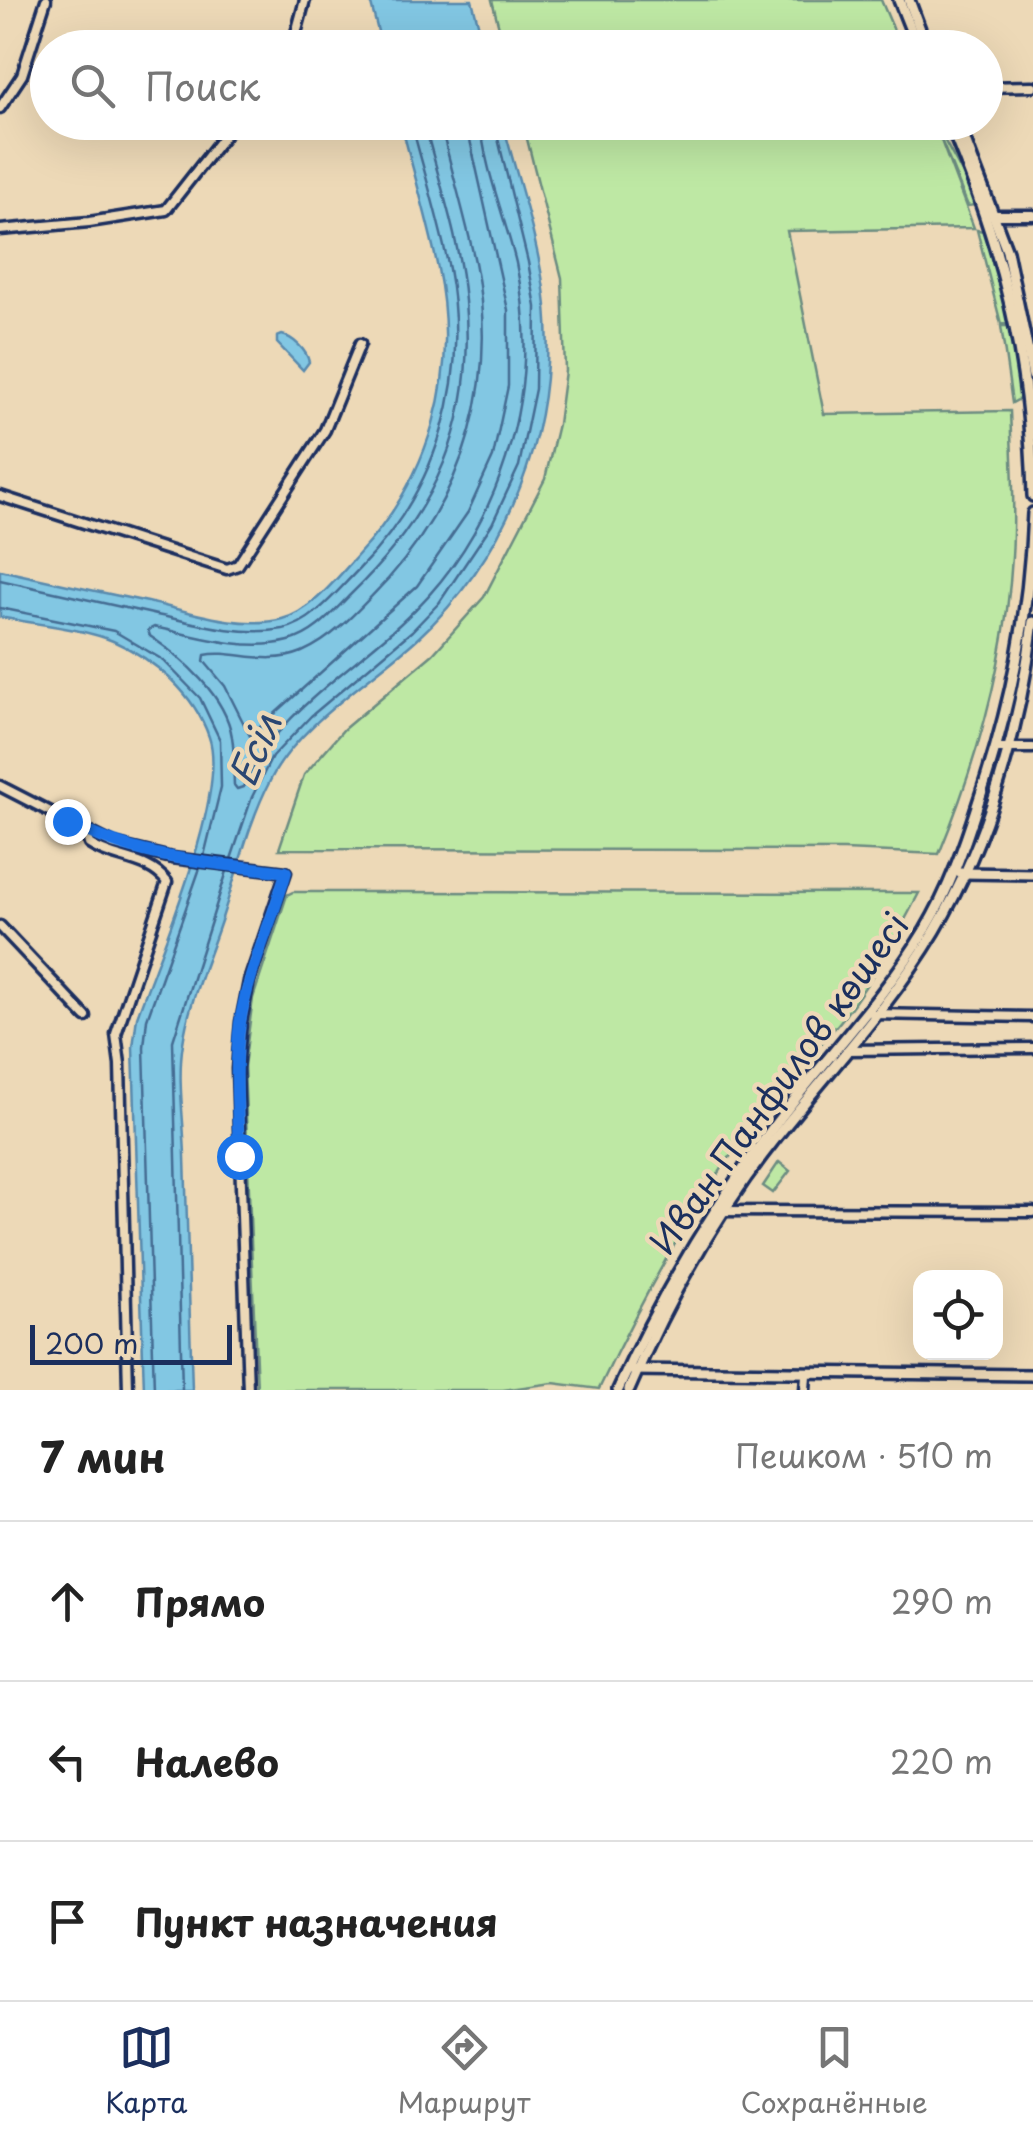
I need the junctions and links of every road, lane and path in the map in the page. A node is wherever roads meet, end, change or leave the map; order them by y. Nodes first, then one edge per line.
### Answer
1 (46, 0) edge
2 (305, 0) edge
3 (900, 0) edge
4 (908, 0) edge
5 (36, 30) edge
6 (297, 30) edge
7 (911, 30) edge
8 (920, 30) edge
9 (30, 50) edge
10 (1033, 86) edge
11 (1003, 87) edge
12 (0, 108) edge
13 (221, 140) edge
14 (956, 140) edge
15 (965, 140) edge
16 (996, 215) junction
17 (1033, 216) edge
18 (0, 230) edge
19 (1027, 341) edge
20 (360, 344) dead end
21 (1033, 376) edge
22 (1032, 443) edge
23 (0, 496) edge
24 (1033, 496) edge
25 (1033, 513) edge
26 (1032, 549) edge
27 (1033, 622) edge
28 (1028, 647) edge
29 (996, 748) junction
30 (1008, 748) junction
31 (1033, 748) edge
32 (0, 786) edge
33 (86, 832) junction
34 (960, 873) junction
35 (1032, 873) edge
36 (0, 926) edge
37 (872, 1014) junction
38 (86, 1017) dead end
39 (1033, 1017) edge
40 (1033, 1048) edge
41 (842, 1049) junction
42 (719, 1211) junction
43 (1033, 1212) edge
44 (632, 1371) junction
45 (806, 1375) junction
46 (1033, 1375) edge
47 (128, 1390) edge
48 (248, 1390) edge
49 (618, 1390) edge
50 (628, 1390) edge
51 (804, 1390) edge

1 - 5 street
2 - 6 street
3 - 7 street
4 - 8 street
9 - 12 street
10 - 11 street
13 - 18 street
14 - 19 street
15 - 16 street
16 - 17 street
16 - 19 street
19 - 21 street
19 - 22 street
20 - 23 street
22 - 24 street
25 - 26 street, Иван Панфилов көшесі
26 - 28 street, Иван Панфилов көшесі
27 - 28 street, Иван Панфилов көшесі
28 - 29 street, Иван Панфилов көшесі
28 - 30 street, Иван Панфилов көшесі
29 - 30 street
29 - 34 street, Иван Панфилов көшесі
30 - 31 street
30 - 34 street, Иван Панфилов көшесі
32 - 33 street
33 - 47 street
33 - 48 street
34 - 35 street
34 - 37 street, Иван Панфилов көшесі
36 - 38 street
37 - 39 street
37 - 41 street, Иван Панфилов көшесі
40 - 41 street
41 - 42 street, Иван Панфилов көшесі
42 - 43 street
42 - 44 street, Иван Панфилов көшесі
44 - 45 street
44 - 49 street, Иван Панфилов көшесі
44 - 50 street, Иван Панфилов көшесі
45 - 46 street
45 - 51 street

